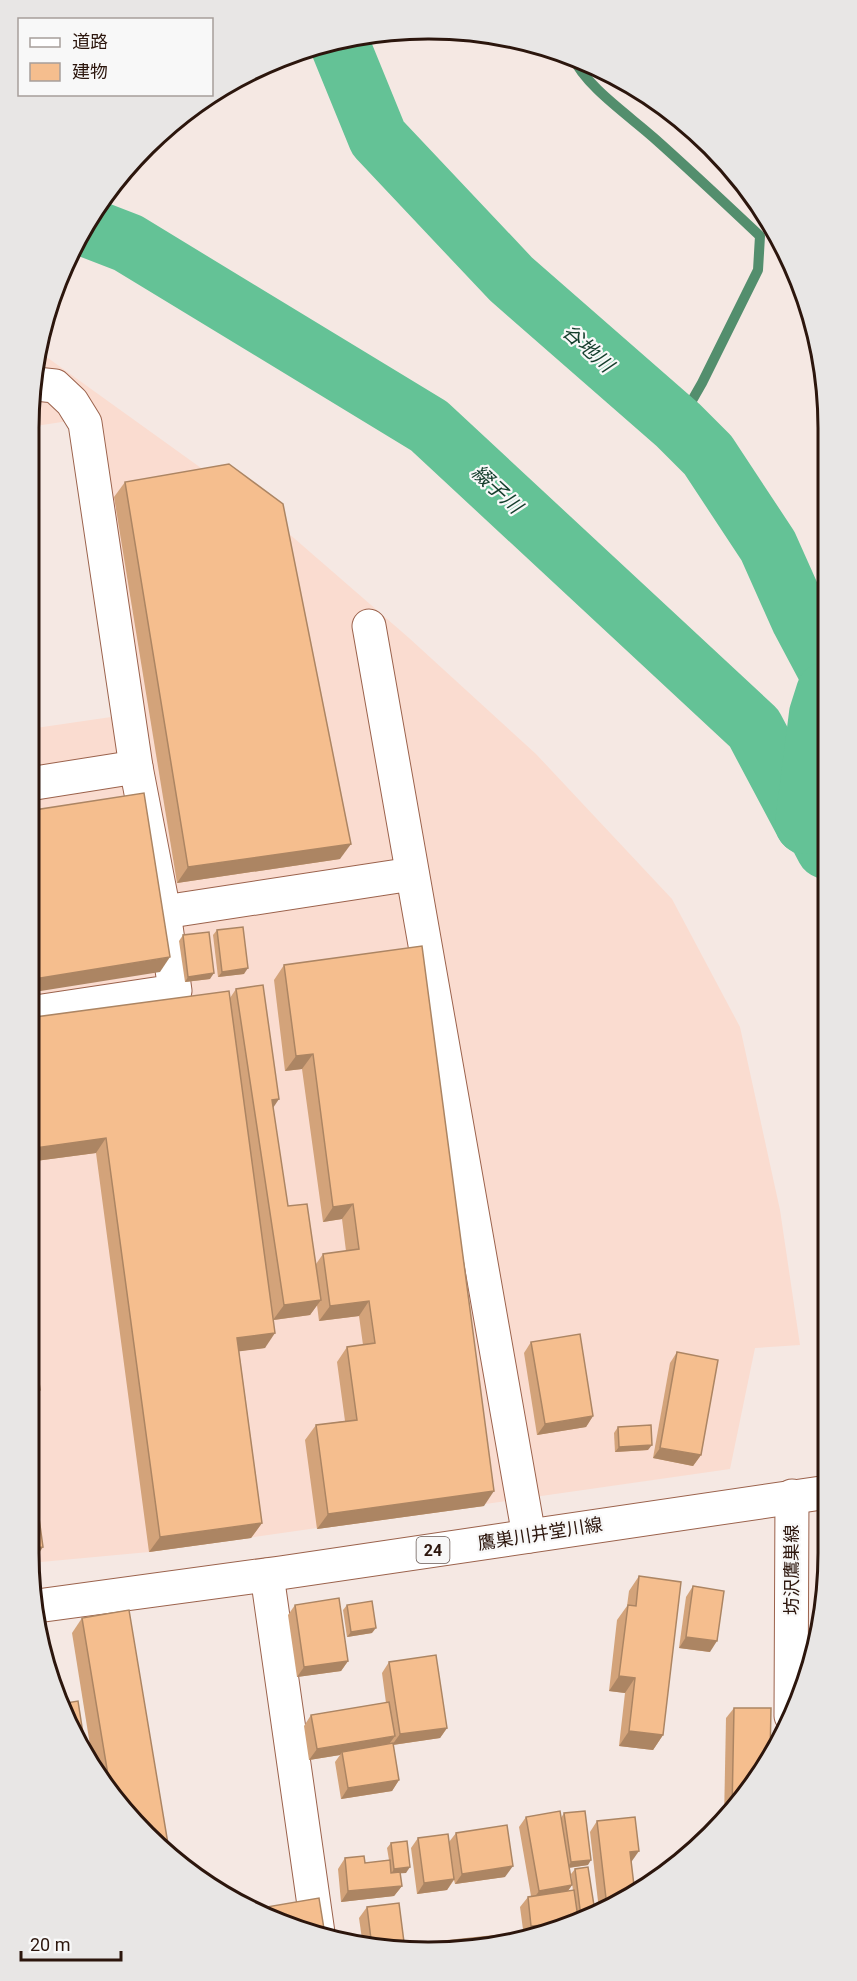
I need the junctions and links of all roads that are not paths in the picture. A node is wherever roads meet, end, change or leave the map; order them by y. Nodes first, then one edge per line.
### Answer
1 (41, 385) edge
2 (369, 626) dead end
3 (136, 767) junction
4 (39, 781) edge
5 (412, 874) junction
6 (164, 912) junction
7 (39, 1011) edge
8 (818, 1493) edge
9 (792, 1496) junction
10 (529, 1536) junction
11 (267, 1575) junction
12 (42, 1605) edge
13 (792, 1691) edge
14 (317, 1925) edge

1 - 3 main road
2 - 5 main road
3 - 4 main road
3 - 6 main road
5 - 6 main road
5 - 10 main road
6 - 7 main road
8 - 9 main road, 鷹巣川井堂川線 / 24
9 - 10 main road, 鷹巣川井堂川線 / 24
9 - 13 main road, 坊沢鷹巣線
10 - 11 main road, 鷹巣川井堂川線 / 24
11 - 12 main road, 鷹巣川井堂川線 / 24
11 - 14 main road

